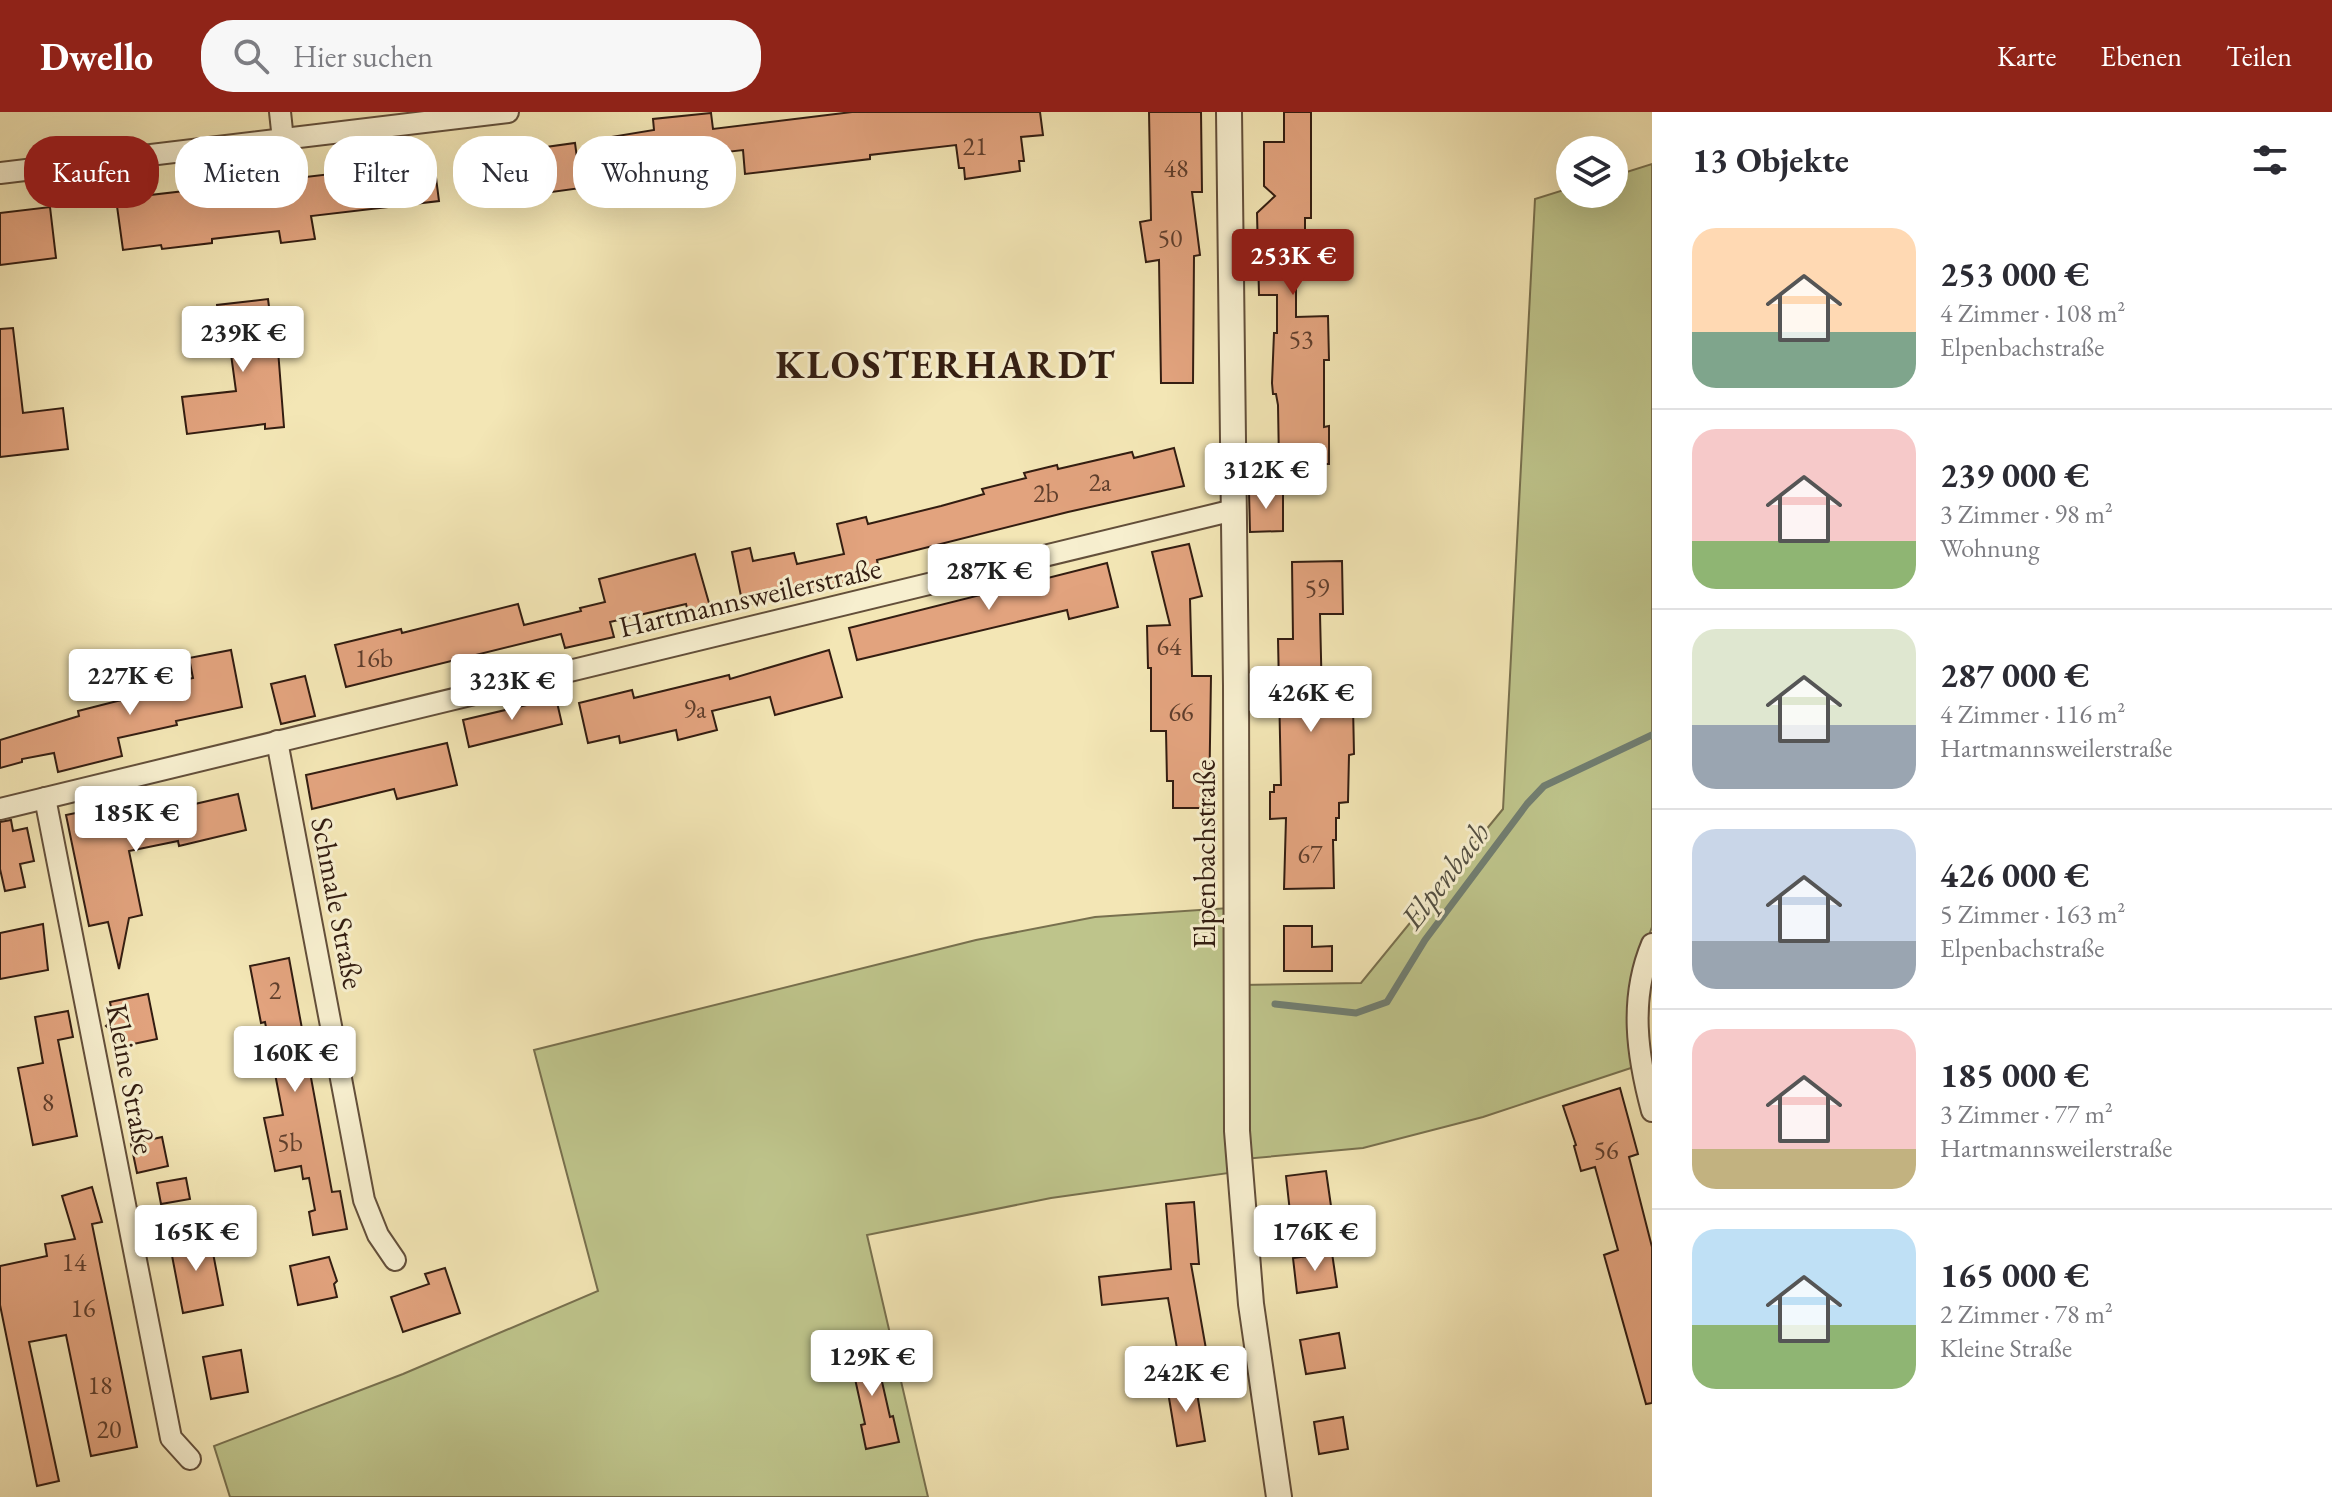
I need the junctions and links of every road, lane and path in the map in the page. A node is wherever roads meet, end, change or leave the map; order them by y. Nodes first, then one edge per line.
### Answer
1 (280, 112) edge
2 (508, 112) edge
3 (1229, 112) edge
4 (283, 136) edge
5 (308, 137) edge
6 (175, 153) edge
7 (0, 173) edge
8 (1234, 510) junction
9 (277, 741) junction
10 (45, 798) junction
11 (0, 809) edge
12 (1652, 944) edge
13 (1652, 1111) edge
14 (395, 1260) dead end
15 (190, 1459) dead end
16 (1279, 1497) edge

1 - 4 street
2 - 5 street
3 - 8 street, Elpenbachstraße
6 - 7 street
8 - 9 street, Hartmannsweilerstraße
8 - 16 street, Elpenbachstraße
9 - 10 street, Hartmannsweilerstraße
9 - 14 street, Schmale Straße
10 - 11 street, Hartmannsweilerstraße
10 - 15 street, Kleine Straße
12 - 13 street

